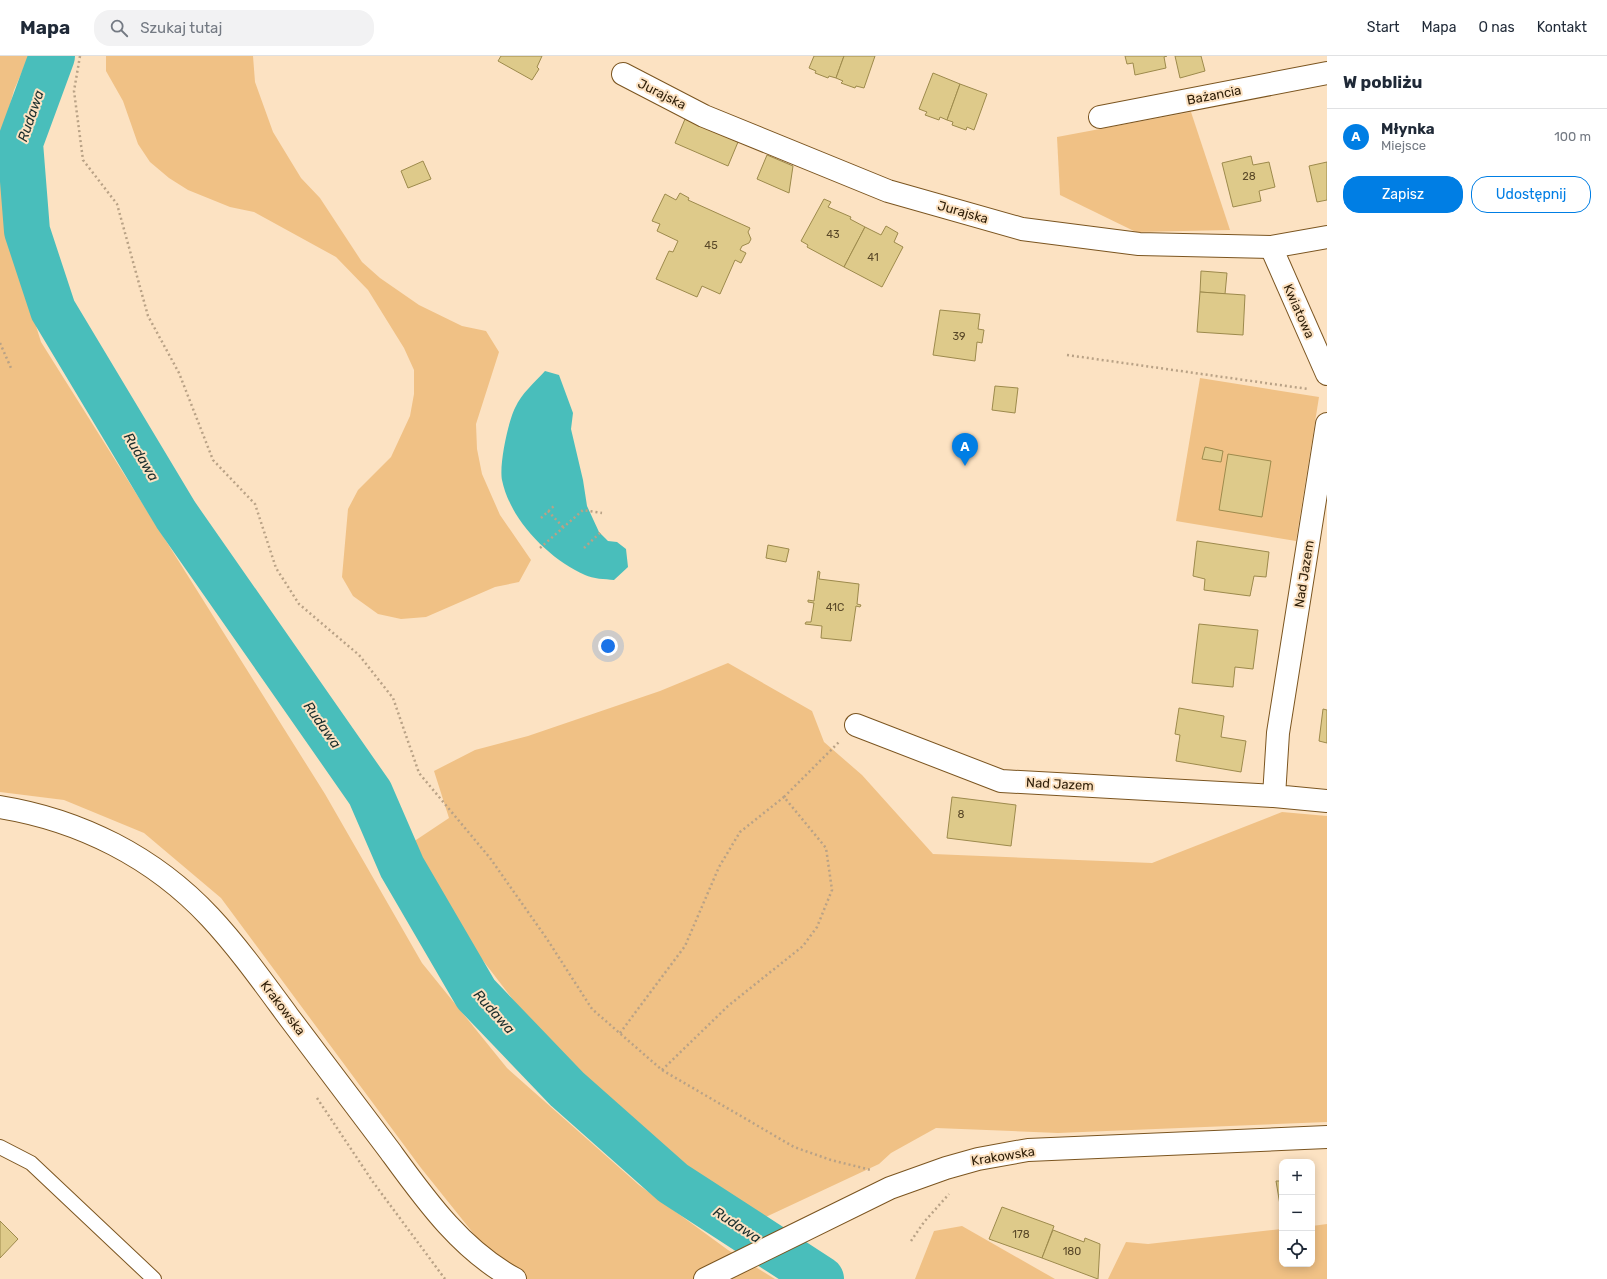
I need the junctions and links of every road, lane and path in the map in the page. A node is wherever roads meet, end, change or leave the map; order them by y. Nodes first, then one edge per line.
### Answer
1 (80, 56) edge
2 (1327, 73) edge
3 (623, 74) dead end
4 (1100, 117) dead end
5 (1327, 237) edge
6 (1271, 247) junction
7 (0, 343) edge
8 (1067, 355) dead end
9 (11, 368) dead end
10 (1327, 374) edge
11 (1311, 390) dead end
12 (1327, 424) edge
13 (555, 505) dead end
14 (548, 511) junction
15 (602, 513) dead end
16 (541, 518) dead end
17 (563, 527) junction
18 (602, 531) dead end
19 (540, 548) dead end
20 (584, 548) dead end
21 (856, 725) joint
22 (1274, 796) junction
23 (784, 797) junction
24 (1327, 801) edge
25 (0, 807) edge
26 (620, 1033) junction
27 (662, 1070) junction
28 (313, 1093) dead end
29 (1327, 1137) edge
30 (0, 1147) edge
31 (890, 1188) junction
32 (154, 1279) edge
33 (446, 1279) edge
34 (514, 1279) edge
35 (705, 1279) edge

1 - 26 path
2 - 4 street, Bażancia
3 - 6 street, Jurajska
5 - 6 street, Jurajska
6 - 10 street, Kwiatowa
7 - 9 path
8 - 11 path
12 - 22 street, Nad Jazem
13 - 14 path
14 - 16 path
14 - 17 path
15 - 17 path
17 - 19 path
18 - 20 path
21 - 22 street, Nad Jazem
21 - 23 path
22 - 24 street, Nad Jazem
23 - 26 path
23 - 27 path
25 - 34 street, Krakowska
26 - 27 path
27 - 31 path
28 - 33 path
29 - 31 street, Krakowska
30 - 32 lane
31 - 35 street, Krakowska

